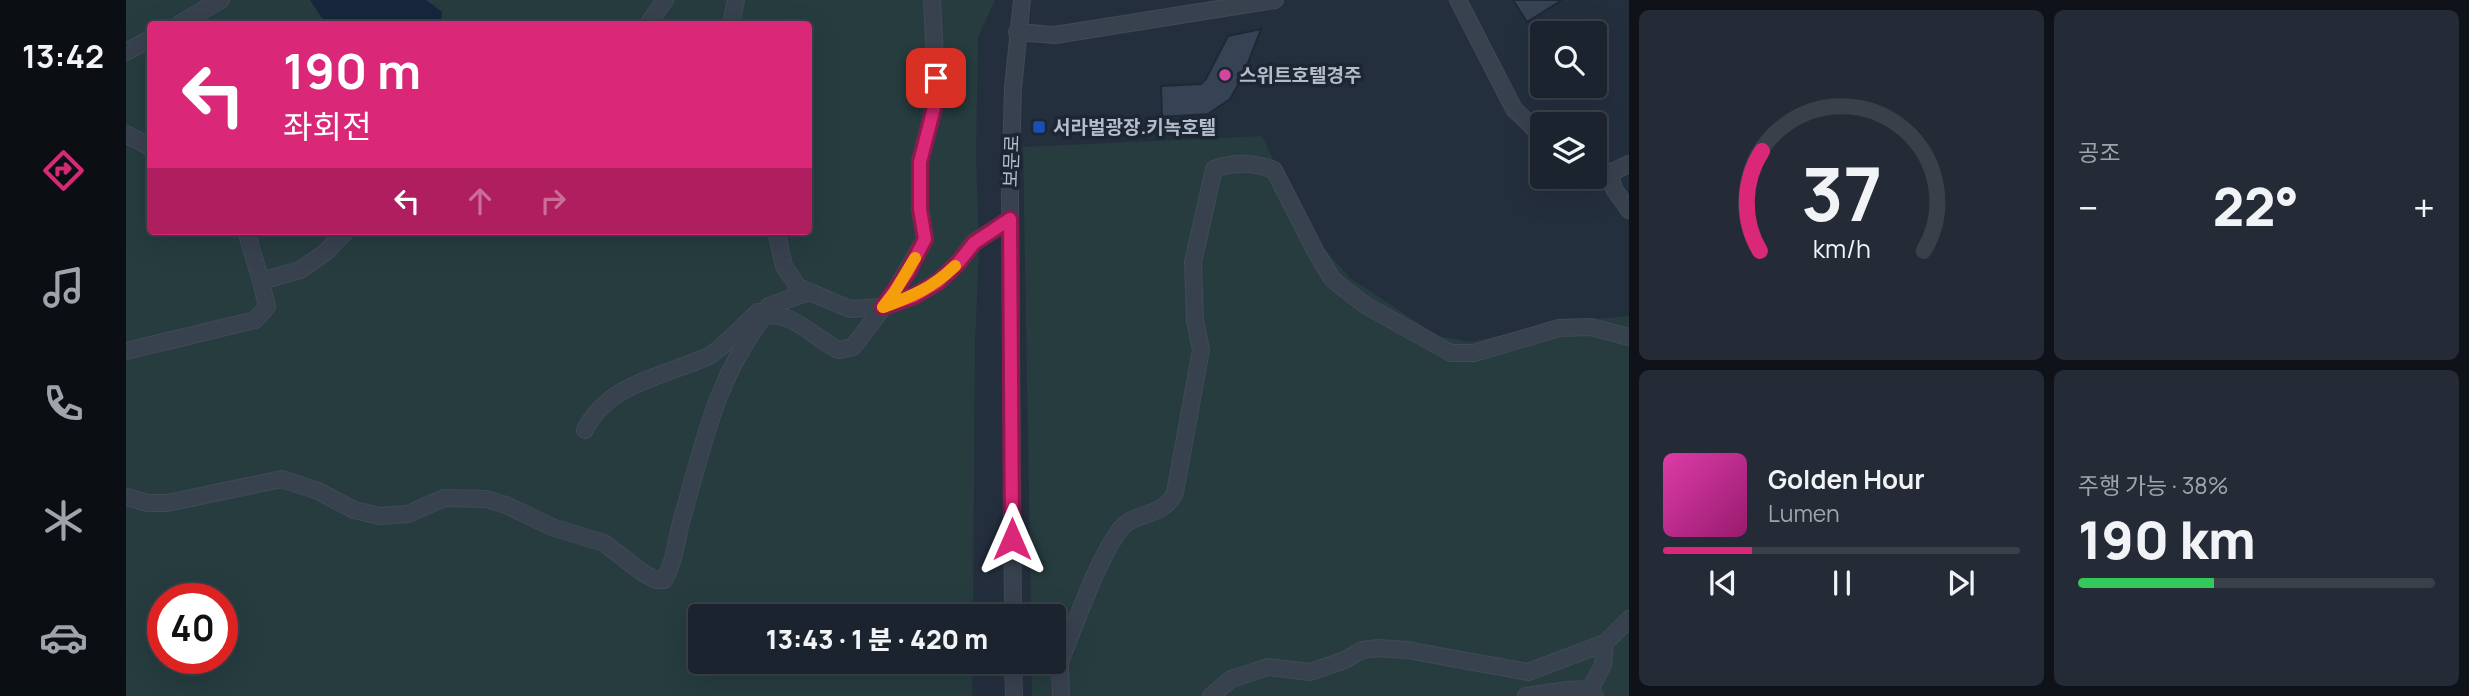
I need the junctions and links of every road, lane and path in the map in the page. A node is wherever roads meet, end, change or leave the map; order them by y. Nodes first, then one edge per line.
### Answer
1 (221, 0) edge
2 (665, 0) edge
3 (736, 0) edge
4 (932, 0) edge
5 (1021, 0) edge
6 (1275, 0) edge
7 (1458, 0) edge
8 (184, 21) edge
9 (650, 21) edge
10 (731, 21) edge
11 (1017, 32) junction
12 (147, 41) edge
13 (126, 52) edge
14 (1530, 124) edge
15 (126, 134) edge
16 (147, 146) edge
17 (1629, 164) edge
18 (1607, 172) edge
19 (1610, 173) junction
20 (1629, 210) edge
21 (1010, 219) junction
22 (247, 235) edge
23 (342, 235) edge
24 (777, 235) edge
25 (261, 281) junction
26 (803, 289) junction
27 (883, 307) junction
28 (764, 316) junction
29 (1629, 337) edge
30 (126, 351) edge
31 (585, 430) dead end
32 (134, 499) edge
33 (126, 508) edge
34 (1013, 604) edge
35 (1629, 619) edge
36 (1605, 643) junction
37 (1013, 674) edge
38 (1593, 693) edge
39 (1013, 696) edge
40 (1061, 696) edge
41 (1211, 696) edge
42 (1526, 696) edge

1 - 8 street
2 - 9 street
3 - 10 street
4 - 27 street
5 - 11 street, 보문로
6 - 11 street
7 - 14 street
11 - 21 street, 보문로
12 - 13 street
15 - 16 street
17 - 19 street
18 - 19 street
19 - 20 street
21 - 27 street
21 - 34 street, 보문로
22 - 25 street
23 - 25 street
24 - 26 street
25 - 30 street
26 - 27 street
26 - 28 street
26 - 31 street
27 - 28 street
28 - 32 street
29 - 40 street
32 - 33 street
35 - 36 street
36 - 38 street
36 - 41 street
37 - 39 street
38 - 42 street

